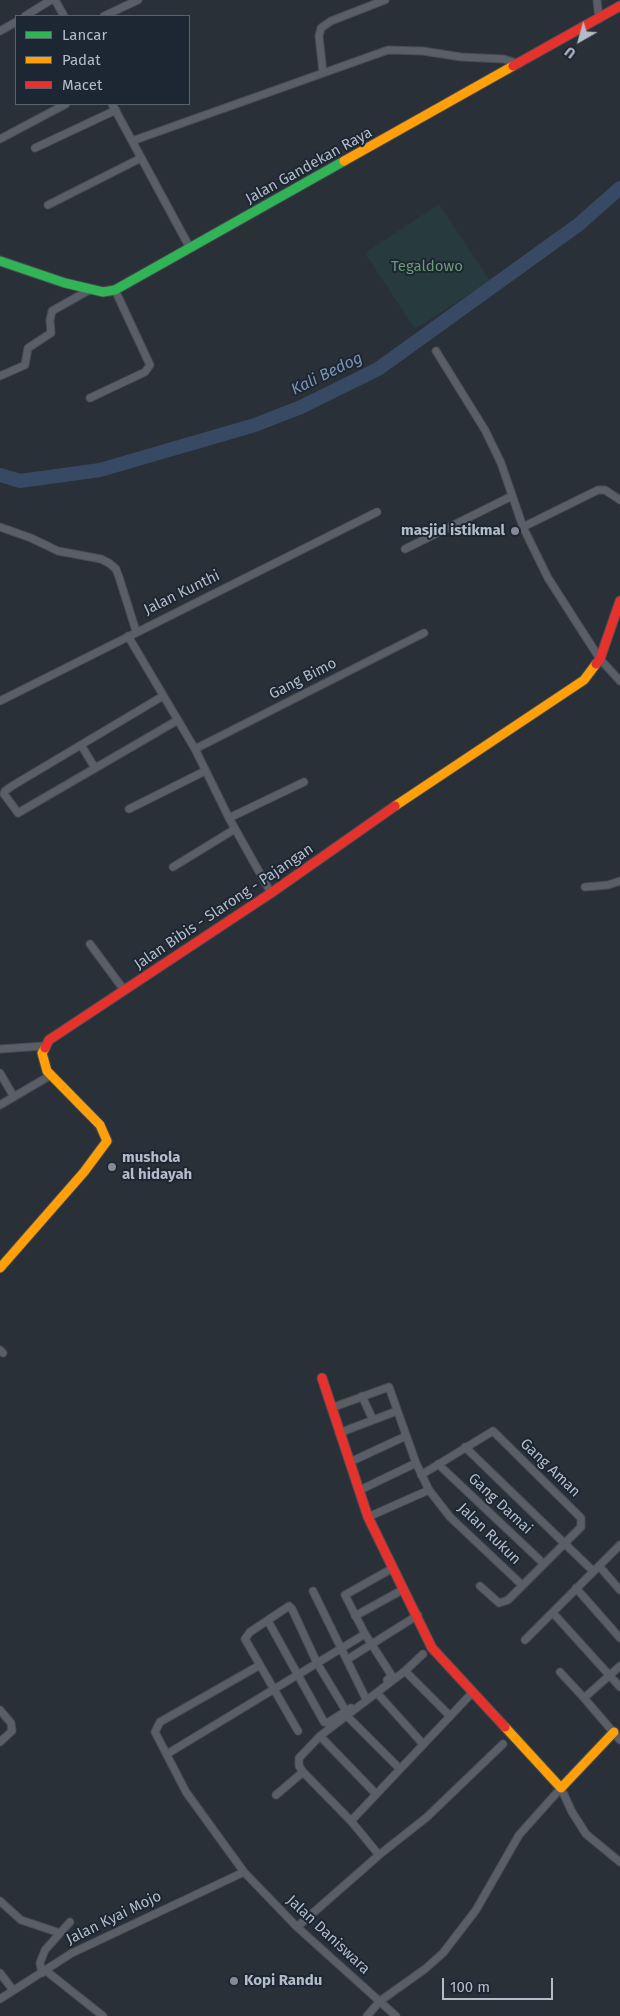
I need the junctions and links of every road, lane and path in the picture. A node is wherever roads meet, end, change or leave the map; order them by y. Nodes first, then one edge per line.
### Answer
1 (51, 0) edge
2 (55, 0) edge
3 (138, 0) edge
4 (385, 0) edge
5 (598, 0) edge
6 (620, 6) edge
7 (27, 15) edge
8 (63, 15) edge
9 (106, 15) edge
10 (599, 19) junction
11 (15, 23) edge
12 (0, 31) edge
13 (519, 64) junction
14 (323, 73) junction
15 (64, 105) edge
16 (114, 107) edge
17 (0, 139) edge
18 (132, 141) junction
19 (35, 148) dead end
20 (141, 158) junction
21 (48, 205) dead end
22 (190, 248) junction
23 (0, 261) edge
24 (91, 289) junction
25 (115, 290) junction
26 (436, 351) dead end
27 (0, 376) edge
28 (90, 398) dead end
29 (512, 496) junction
30 (620, 500) edge
31 (378, 512) dead end
32 (0, 527) edge
33 (523, 527) junction
34 (405, 549) dead end
35 (620, 602) edge
36 (136, 632) junction
37 (424, 633) dead end
38 (128, 636) junction
39 (600, 660) junction
40 (619, 678) edge
41 (163, 696) junction
42 (0, 701) edge
43 (178, 720) junction
44 (81, 744) junction
45 (195, 749) junction
46 (95, 768) junction
47 (204, 771) junction
48 (304, 782) dead end
49 (129, 809) dead end
50 (229, 818) junction
51 (235, 829) junction
52 (173, 867) dead end
53 (620, 881) edge
54 (585, 887) dead end
55 (271, 893) junction
56 (90, 944) dead end
57 (124, 990) junction
58 (44, 1046) junction
59 (0, 1050) edge
60 (0, 1073) edge
61 (51, 1075) junction
62 (14, 1097) junction
63 (0, 1105) edge
64 (0, 1268) edge
65 (322, 1378) dead end
66 (362, 1396) junction
67 (331, 1408) junction
68 (397, 1411) junction
69 (372, 1420) junction
70 (339, 1433) junction
71 (406, 1436) junction
72 (466, 1447) junction
73 (350, 1462) junction
74 (416, 1464) junction
75 (438, 1464) junction
76 (421, 1475) junction
77 (360, 1490) junction
78 (429, 1490) junction
79 (368, 1517) junction
80 (565, 1543) junction
81 (620, 1545) edge
82 (544, 1564) junction
83 (599, 1566) junction
84 (393, 1568) junction
85 (593, 1571) junction
86 (522, 1585) junction
87 (480, 1586) dead end
88 (576, 1588) junction
89 (404, 1589) junction
90 (620, 1590) edge
91 (313, 1591) dead end
92 (553, 1613) junction
93 (418, 1615) junction
94 (355, 1616) junction
95 (268, 1620) junction
96 (364, 1634) junction
97 (620, 1638) edge
98 (525, 1640) dead end
99 (371, 1644) junction
100 (341, 1648) junction
101 (423, 1654) dead end
102 (348, 1659) junction
103 (318, 1663) junction
104 (260, 1666) junction
105 (620, 1666) edge
106 (405, 1671) junction
107 (560, 1672) dead end
108 (298, 1675) junction
109 (610, 1675) junction
110 (620, 1687) edge
111 (274, 1690) junction
112 (377, 1692) junction
113 (473, 1693) junction
114 (366, 1697) junction
115 (584, 1698) junction
116 (0, 1710) edge
117 (347, 1713) junction
118 (450, 1716) junction
119 (298, 1731) dead end
120 (320, 1736) junction
121 (617, 1736) edge
122 (0, 1742) edge
123 (423, 1744) junction
124 (503, 1744) dead end
125 (167, 1754) junction
126 (400, 1769) junction
127 (303, 1772) junction
128 (560, 1788) junction
129 (376, 1794) junction
130 (276, 1795) dead end
131 (351, 1821) junction
132 (379, 1855) junction
133 (620, 1862) edge
134 (244, 1872) junction
135 (0, 1901) edge
136 (70, 1922) dead end
137 (298, 1927) junction
138 (60, 1933) junction
139 (44, 1971) junction
140 (0, 1973) edge
141 (13, 1990) junction
142 (0, 1999) edge
143 (380, 2001) junction
144 (103, 2016) edge
145 (367, 2016) edge
146 (396, 2016) edge

1 - 7 street
2 - 8 street
3 - 9 street
4 - 14 street
5 - 10 street
6 - 10 street, Jalan Gandekan Raya
10 - 13 street, Jalan Gandekan Raya
11 - 12 street
13 - 14 street
13 - 22 street, Jalan Gandekan Raya
14 - 18 street
15 - 17 street
16 - 18 street
16 - 19 street
18 - 20 street
20 - 21 street
20 - 22 street
22 - 25 street, Jalan Gandekan Raya
23 - 24 street
24 - 25 street
24 - 27 street
25 - 28 street
26 - 29 street
29 - 33 street
29 - 34 street
30 - 33 street
31 - 36 street, Jalan Kunthi
32 - 36 street
33 - 39 street
35 - 39 street, Jalan Bibis - Slarong - Pajangan
36 - 38 street, Jalan Kunthi
37 - 45 street, Gang Bimo
38 - 41 street
38 - 42 street, Jalan Kunthi
39 - 40 street
39 - 55 street, Jalan Bibis - Slarong - Pajangan
41 - 43 street
41 - 44 street
43 - 45 street
43 - 46 street
44 - 46 street
44 - 46 street
45 - 47 street
47 - 49 street
47 - 50 street
48 - 50 street
50 - 51 street
51 - 52 street
51 - 55 street
53 - 54 street
55 - 57 street, Jalan Bibis - Slarong - Pajangan
56 - 57 street
57 - 58 street, Jalan Bibis - Slarong - Pajangan
58 - 59 street
58 - 61 street
60 - 62 street
61 - 62 street
61 - 64 street
62 - 63 street
65 - 67 street
66 - 67 street
66 - 68 street, Jalan Rukun
66 - 69 street
67 - 70 street
68 - 69 street
68 - 71 street, Jalan Rukun
69 - 70 street
70 - 73 street
71 - 73 street
71 - 74 street, Jalan Rukun
72 - 75 street
72 - 80 street
72 - 80 street, Gang Aman
73 - 77 street
74 - 76 street, Jalan Rukun
74 - 77 street
75 - 76 street
75 - 82 street, Gang Damai
76 - 78 street, Jalan Rukun
77 - 79 street
78 - 79 street
78 - 86 street, Jalan Rukun
79 - 84 street
80 - 82 street
80 - 85 street
81 - 83 street
82 - 86 street
83 - 85 street
83 - 90 street
84 - 89 street
84 - 94 street
85 - 88 street
86 - 87 street
88 - 92 street
88 - 97 street
89 - 93 street
89 - 94 street
91 - 100 street
92 - 98 street
92 - 109 street
93 - 99 street
93 - 113 street
94 - 96 street
95 - 103 street
95 - 104 street
95 - 108 street
96 - 99 street
96 - 100 street
99 - 102 street
99 - 114 street
100 - 102 street
100 - 103 street
101 - 106 street
102 - 114 street
103 - 108 street
103 - 117 street
104 - 111 street
104 - 125 street, Jalan Daniswara
105 - 109 street
106 - 112 street
106 - 118 street
107 - 115 street
108 - 111 street
108 - 117 street
109 - 110 street
109 - 115 street
111 - 119 street
111 - 125 street
112 - 117 street
112 - 123 street
113 - 118 street
113 - 128 street
114 - 117 street
115 - 121 street
116 - 122 street
117 - 120 street
117 - 126 street
118 - 123 street
120 - 127 street
120 - 129 street
121 - 128 street
123 - 126 street
124 - 132 street
125 - 134 street, Jalan Daniswara
126 - 129 street
127 - 130 street
127 - 131 street
128 - 133 street
128 - 143 street
129 - 131 street
131 - 132 street
132 - 137 street
134 - 137 street, Jalan Daniswara
134 - 139 street, Jalan Kyai Mojo
135 - 138 street
136 - 138 street
137 - 143 street, Jalan Daniswara
138 - 139 street
139 - 141 street, Jalan Kyai Mojo
139 - 144 street
140 - 141 street
141 - 142 street, Jalan Kyai Mojo
143 - 145 street
143 - 146 street, Jalan Daniswara

